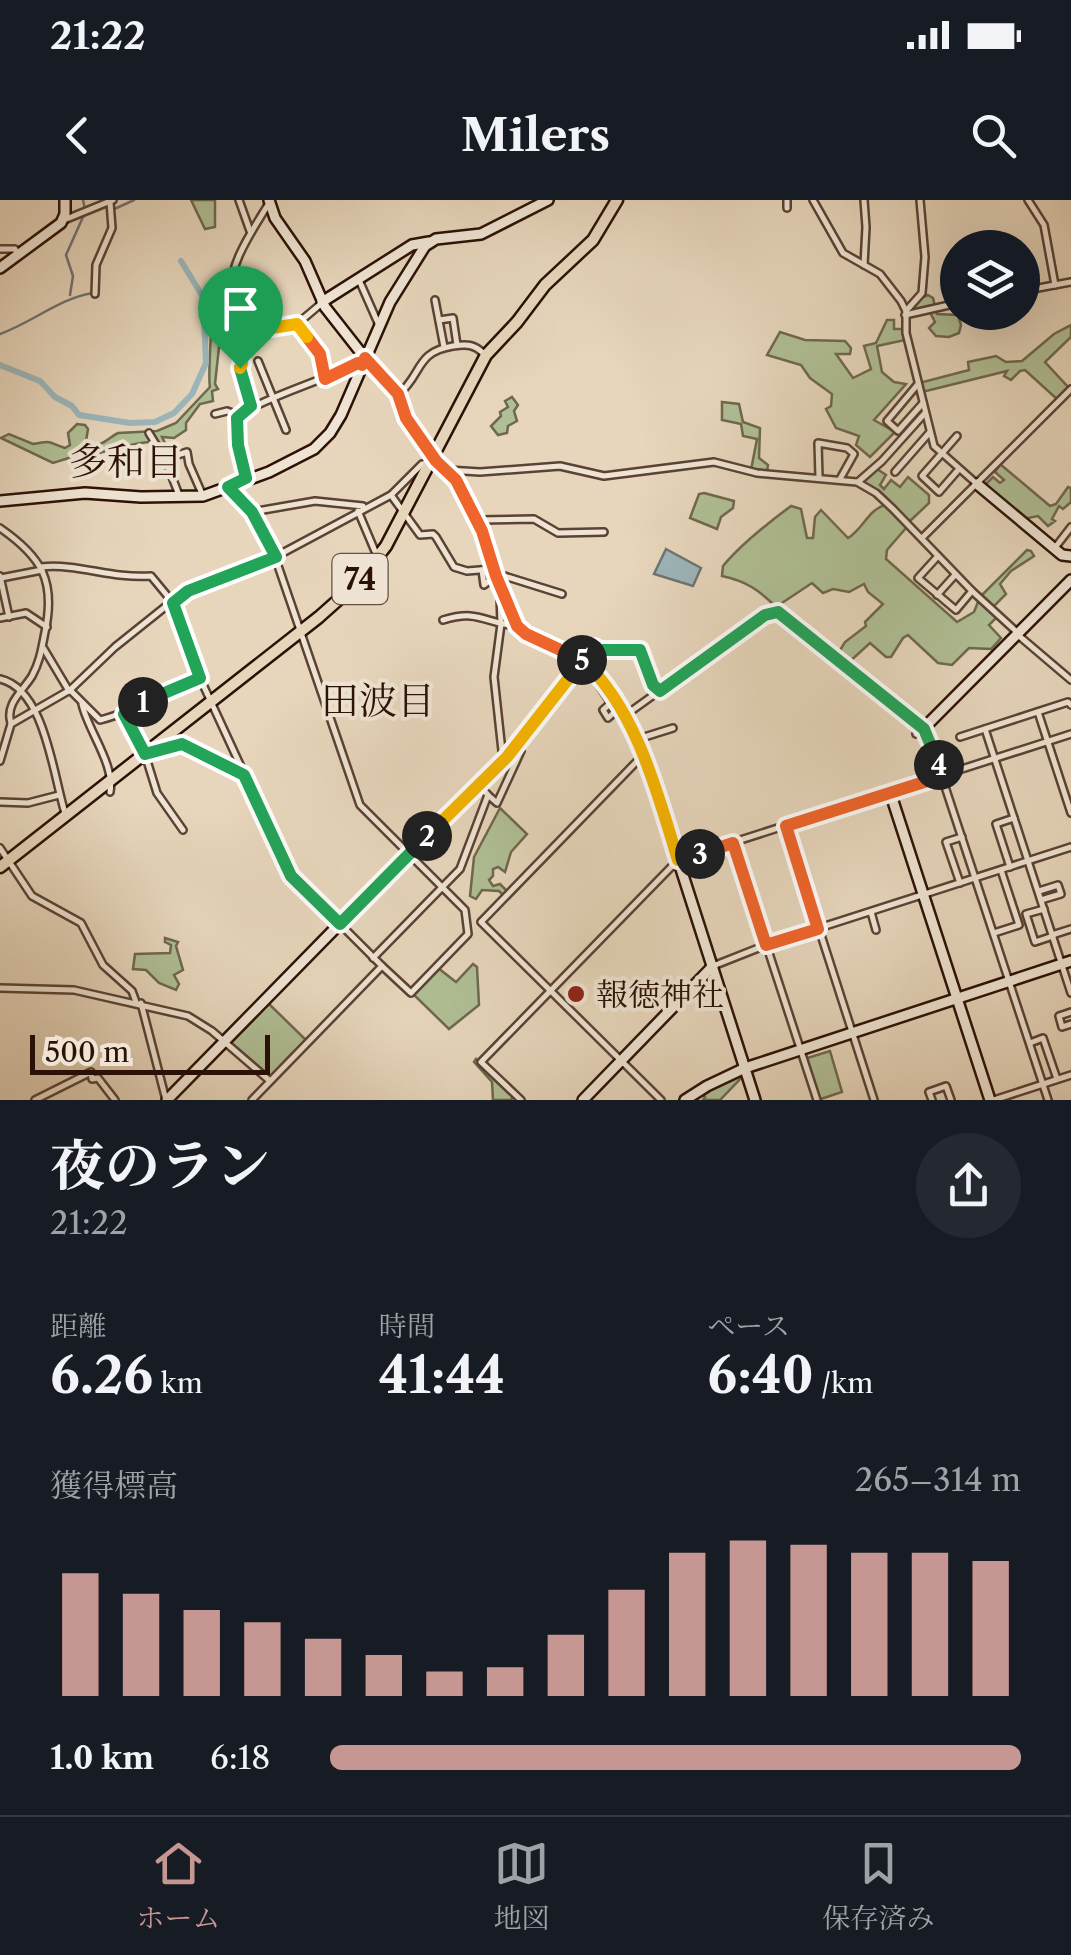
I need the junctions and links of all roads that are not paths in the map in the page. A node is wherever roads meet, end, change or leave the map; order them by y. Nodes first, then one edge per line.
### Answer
1 (64, 200) edge
2 (239, 200) edge
3 (270, 200) edge
4 (548, 200) edge
5 (616, 200) edge
6 (787, 200) edge
7 (813, 200) edge
8 (864, 200) edge
9 (920, 200) edge
10 (1028, 200) edge
11 (111, 201) edge
12 (787, 208) dead end
13 (64, 220) junction
14 (250, 232) junction
15 (429, 242) junction
16 (0, 248) edge
17 (18, 256) junction
18 (864, 265) junction
19 (0, 268) edge
20 (360, 280) junction
21 (1071, 282) edge
22 (1055, 285) junction
23 (1040, 288) edge
24 (94, 294) dead end
25 (435, 300) dead end
26 (322, 302) junction
27 (940, 306) edge
28 (906, 312) junction
29 (255, 315) junction
30 (439, 320) junction
31 (297, 324) junction
32 (380, 328) junction
33 (457, 345) junction
34 (444, 348) junction
35 (486, 355) junction
36 (258, 360) dead end
37 (364, 362) junction
38 (325, 379) junction
39 (918, 384) junction
40 (1071, 389) edge
41 (398, 394) junction
42 (274, 396) junction
43 (923, 402) junction
44 (251, 406) junction
45 (926, 413) junction
46 (214, 414) dead end
47 (238, 416) junction
48 (286, 430) dead end
49 (930, 432) junction
50 (149, 434) dead end
51 (957, 436) dead end
52 (941, 453) junction
53 (165, 459) junction
54 (430, 459) junction
55 (959, 469) junction
56 (448, 470) junction
57 (895, 472) dead end
58 (246, 478) junction
59 (820, 478) junction
60 (840, 480) junction
61 (857, 482) junction
62 (976, 484) junction
63 (228, 487) junction
64 (391, 495) junction
65 (203, 496) junction
66 (180, 498) junction
67 (0, 501) edge
68 (356, 507) junction
69 (404, 511) junction
70 (252, 512) junction
71 (476, 520) junction
72 (1071, 527) edge
73 (0, 528) edge
74 (604, 532) dead end
75 (922, 538) junction
76 (1054, 548) junction
77 (938, 556) junction
78 (1071, 556) edge
79 (276, 557) junction
80 (378, 558) junction
81 (54, 566) junction
82 (41, 568) junction
83 (492, 572) junction
84 (956, 574) junction
85 (1, 577) edge
86 (48, 580) junction
87 (1071, 580) edge
88 (972, 591) junction
89 (502, 592) junction
90 (562, 594) dead end
91 (937, 595) junction
92 (172, 605) junction
93 (9, 617) junction
94 (0, 618) edge
95 (443, 620) dead end
96 (500, 624) junction
97 (517, 626) junction
98 (47, 628) junction
99 (301, 632) junction
100 (1018, 635) junction
101 (44, 649) junction
102 (583, 660) junction
103 (200, 678) junction
104 (0, 679) edge
105 (1071, 680) edge
106 (22, 689) junction
107 (69, 690) junction
108 (660, 691) junction
109 (82, 700) junction
110 (211, 702) junction
111 (1071, 704) edge
112 (36, 709) junction
113 (618, 709) junction
114 (1038, 712) junction
115 (124, 714) junction
116 (7, 722) edge
117 (674, 728) dead end
118 (985, 730) junction
119 (920, 731) junction
120 (1071, 734) edge
121 (960, 737) dead end
122 (638, 739) junction
123 (930, 741) joint
124 (1047, 741) junction
125 (517, 746) junction
126 (145, 754) junction
127 (644, 754) junction
128 (507, 757) junction
129 (995, 758) junction
130 (0, 761) edge
131 (244, 775) junction
132 (943, 776) junction
133 (110, 786) junction
134 (484, 790) junction
135 (890, 792) junction
136 (60, 795) junction
137 (0, 802) edge
138 (1071, 813) edge
139 (66, 816) junction
140 (1014, 818) junction
141 (786, 826) junction
142 (183, 830) dead end
143 (962, 837) junction
144 (733, 843) junction
145 (1071, 847) edge
146 (0, 848) edge
147 (408, 854) junction
148 (678, 860) junction
149 (1028, 861) junction
150 (4, 864) edge
151 (1010, 867) junction
152 (1001, 870) junction
153 (976, 878) junction
154 (960, 883) junction
155 (443, 888) junction
156 (1038, 891) junction
157 (924, 895) junction
158 (1042, 900) junction
159 (1044, 909) junction
160 (871, 912) junction
161 (475, 923) junction
162 (340, 924) junction
163 (818, 929) junction
164 (1071, 929) edge
165 (876, 930) dead end
166 (994, 933) junction
167 (1052, 935) junction
168 (766, 945) junction
169 (374, 958) junction
170 (1066, 963) edge
171 (382, 966) junction
172 (713, 966) junction
173 (1010, 981) junction
174 (0, 988) edge
175 (549, 992) junction
176 (1071, 993) edge
177 (957, 998) junction
178 (138, 1003) junction
179 (1071, 1012) edge
180 (1071, 1024) edge
181 (852, 1032) junction
182 (225, 1041) junction
183 (1030, 1042) junction
184 (800, 1050) junction
185 (621, 1061) junction
186 (745, 1068) junction
187 (1071, 1075) edge
188 (1057, 1079) junction
189 (270, 1081) junction
190 (1043, 1084) junction
191 (517, 1099) edge
192 (36, 1100) edge
193 (115, 1100) edge
194 (166, 1100) edge
195 (252, 1100) edge
196 (583, 1100) edge
197 (661, 1100) edge
198 (685, 1100) edge
199 (755, 1100) edge
200 (817, 1100) edge
201 (874, 1100) edge
202 (932, 1100) edge
203 (950, 1100) edge
204 (992, 1100) edge
205 (1048, 1100) edge

1 - 13 street
2 - 14 street
3 - 14 street
3 - 26 street
4 - 15 street
5 - 35 main road, 74
6 - 12 street
7 - 18 street
8 - 18 street
9 - 28 street
10 - 22 street
11 - 13 street
11 - 24 street
13 - 17 street
14 - 29 street
15 - 20 street
15 - 32 street
16 - 17 street
17 - 19 street
18 - 28 street
20 - 26 street
20 - 32 street
21 - 22 street
22 - 23 street
25 - 30 street
26 - 31 street
26 - 37 street
27 - 28 street
28 - 39 street
29 - 31 street
29 - 44 street
30 - 33 street
30 - 34 street
31 - 38 street
32 - 37 street
33 - 34 street
33 - 35 street
34 - 41 street
35 - 54 main road, 74
36 - 42 street
37 - 38 street
37 - 41 street
37 - 58 street
38 - 42 street
39 - 43 street
39 - 43 street
40 - 62 street
41 - 54 street
42 - 44 street
42 - 48 street
43 - 45 street
44 - 47 street
45 - 49 street
45 - 61 street
46 - 47 street
47 - 58 street
49 - 52 street
49 - 57 street
50 - 53 street
51 - 52 street
52 - 55 street
52 - 55 street
53 - 65 street
53 - 66 street
54 - 56 street
54 - 64 street
54 - 69 main road, 74
55 - 62 street
56 - 59 street
56 - 71 street
58 - 63 street
59 - 60 street
59 - 60 street
60 - 61 street
61 - 75 street
62 - 75 street
62 - 76 street
63 - 65 street
63 - 70 street
64 - 68 street
64 - 69 street
65 - 66 street
66 - 67 street
68 - 70 street
68 - 79 street
68 - 80 street
69 - 80 main road, 74
69 - 83 street
70 - 79 street
71 - 74 street
71 - 83 street
72 - 76 street
73 - 82 street
75 - 77 street
76 - 78 street
77 - 84 street
77 - 91 street
79 - 92 street
79 - 99 street
80 - 99 main road, 74
81 - 82 street
81 - 86 street
81 - 92 street
82 - 85 street
82 - 86 street
83 - 89 street
83 - 90 street
84 - 88 street
84 - 91 street
85 - 93 street
86 - 98 street
87 - 100 street
88 - 91 street
88 - 100 street
89 - 96 street
89 - 97 street
92 - 103 street
92 - 107 street
93 - 94 street
93 - 98 street
95 - 96 street
96 - 97 street
96 - 128 street
97 - 102 street
98 - 101 street
99 - 110 main road, 74
99 - 147 street
100 - 105 street
100 - 119 street
101 - 106 street
101 - 107 street
102 - 108 street
102 - 113 street
102 - 125 street
103 - 110 street
103 - 115 street
104 - 106 street
106 - 112 street
106 - 116 street
107 - 109 street
107 - 112 street
108 - 113 street
108 - 119 street
109 - 115 street
109 - 133 street
110 - 126 main road, 74
110 - 131 street
111 - 114 street
112 - 116 street
112 - 136 street
113 - 122 street
114 - 118 street
114 - 124 street
115 - 126 street
116 - 130 street
117 - 122 street
118 - 121 street
118 - 129 street
119 - 123 street
120 - 124 street
122 - 127 street
123 - 132 street
124 - 129 street
124 - 138 street
125 - 128 street
125 - 134 street
126 - 131 street
126 - 133 main road, 74
126 - 142 street
127 - 148 street
127 - 161 street
128 - 134 street
129 - 132 street
129 - 140 street
131 - 162 street
132 - 135 street
132 - 143 street
133 - 139 main road, 74
134 - 147 street
134 - 155 street
135 - 141 street
135 - 157 street
136 - 137 street
136 - 139 street
139 - 150 main road, 74
140 - 149 street
140 - 151 street
141 - 144 street
141 - 163 street
143 - 153 street
143 - 154 street
144 - 148 street
144 - 168 street
145 - 149 street
146 - 150 street
147 - 155 street
147 - 162 street
148 - 172 street
148 - 175 street
149 - 151 street
149 - 156 street
150 - 178 street
151 - 152 street
152 - 153 street
152 - 166 street
153 - 154 street
153 - 166 street
154 - 157 street
155 - 161 street
155 - 169 street
156 - 158 street
156 - 158 street
157 - 160 street
157 - 177 street
158 - 159 street
159 - 167 street
159 - 167 street
160 - 163 street
160 - 165 street
161 - 171 street
161 - 175 street
162 - 169 street
162 - 182 street
163 - 168 street
163 - 181 street
164 - 167 street
166 - 173 street
167 - 170 street
168 - 172 street
168 - 184 street
169 - 171 street
170 - 173 street
170 - 176 street
171 - 189 street
172 - 185 street
172 - 186 street
173 - 177 street
173 - 183 street
174 - 178 street
175 - 185 street
175 - 191 street
177 - 181 street
177 - 204 street
178 - 182 street
178 - 194 street
179 - 180 street
181 - 184 street
181 - 201 street
182 - 189 street
182 - 194 street
183 - 188 street
183 - 190 street
184 - 186 street
184 - 200 street
185 - 196 street
185 - 197 street
186 - 198 street
186 - 199 street
187 - 188 street
188 - 190 street
189 - 195 street
190 - 204 street
190 - 205 street
192 - 193 street
202 - 203 street

